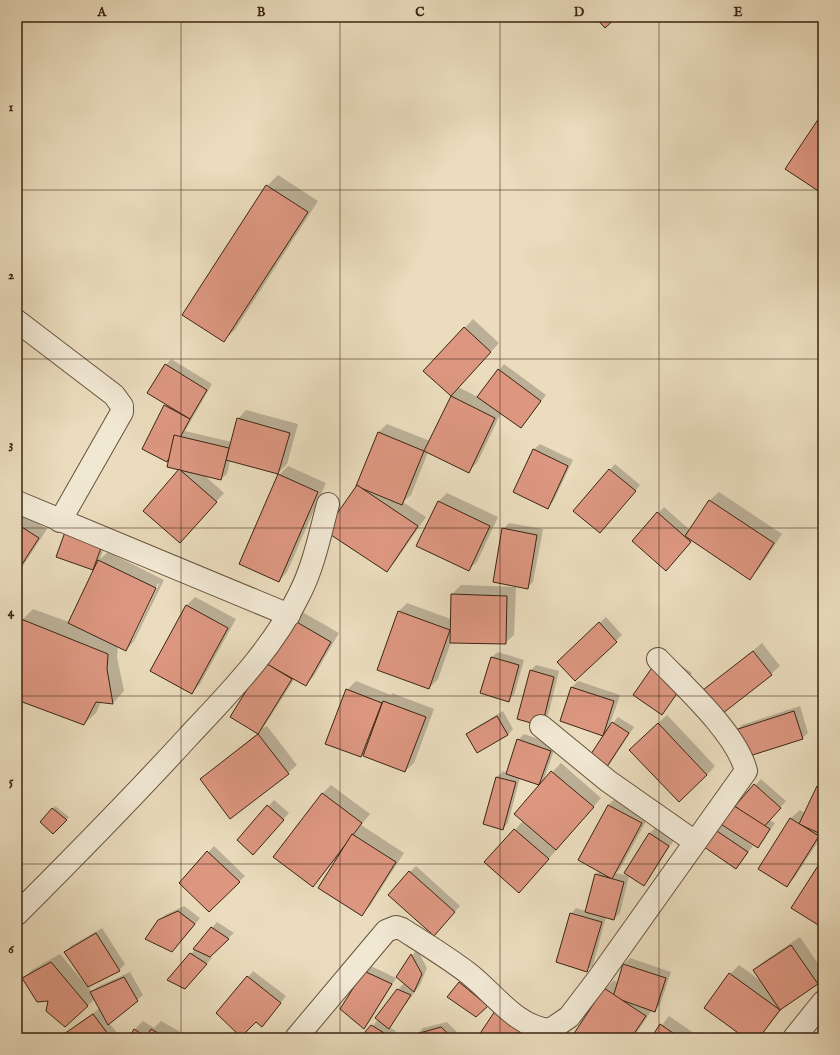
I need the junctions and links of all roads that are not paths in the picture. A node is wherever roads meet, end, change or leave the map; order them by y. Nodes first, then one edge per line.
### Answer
1 (17, 321) edge
2 (17, 502) edge
3 (328, 504) dead end
4 (60, 521) junction
5 (289, 615) junction
6 (658, 659) dead end
7 (541, 726) dead end
8 (695, 842) junction
9 (17, 914) edge
10 (823, 1002) edge
11 (296, 1038) edge
12 (794, 1038) edge

1 - 4 street
2 - 4 street
3 - 5 street
4 - 5 street
5 - 9 street
6 - 8 street
7 - 8 street
8 - 11 street
10 - 12 street

